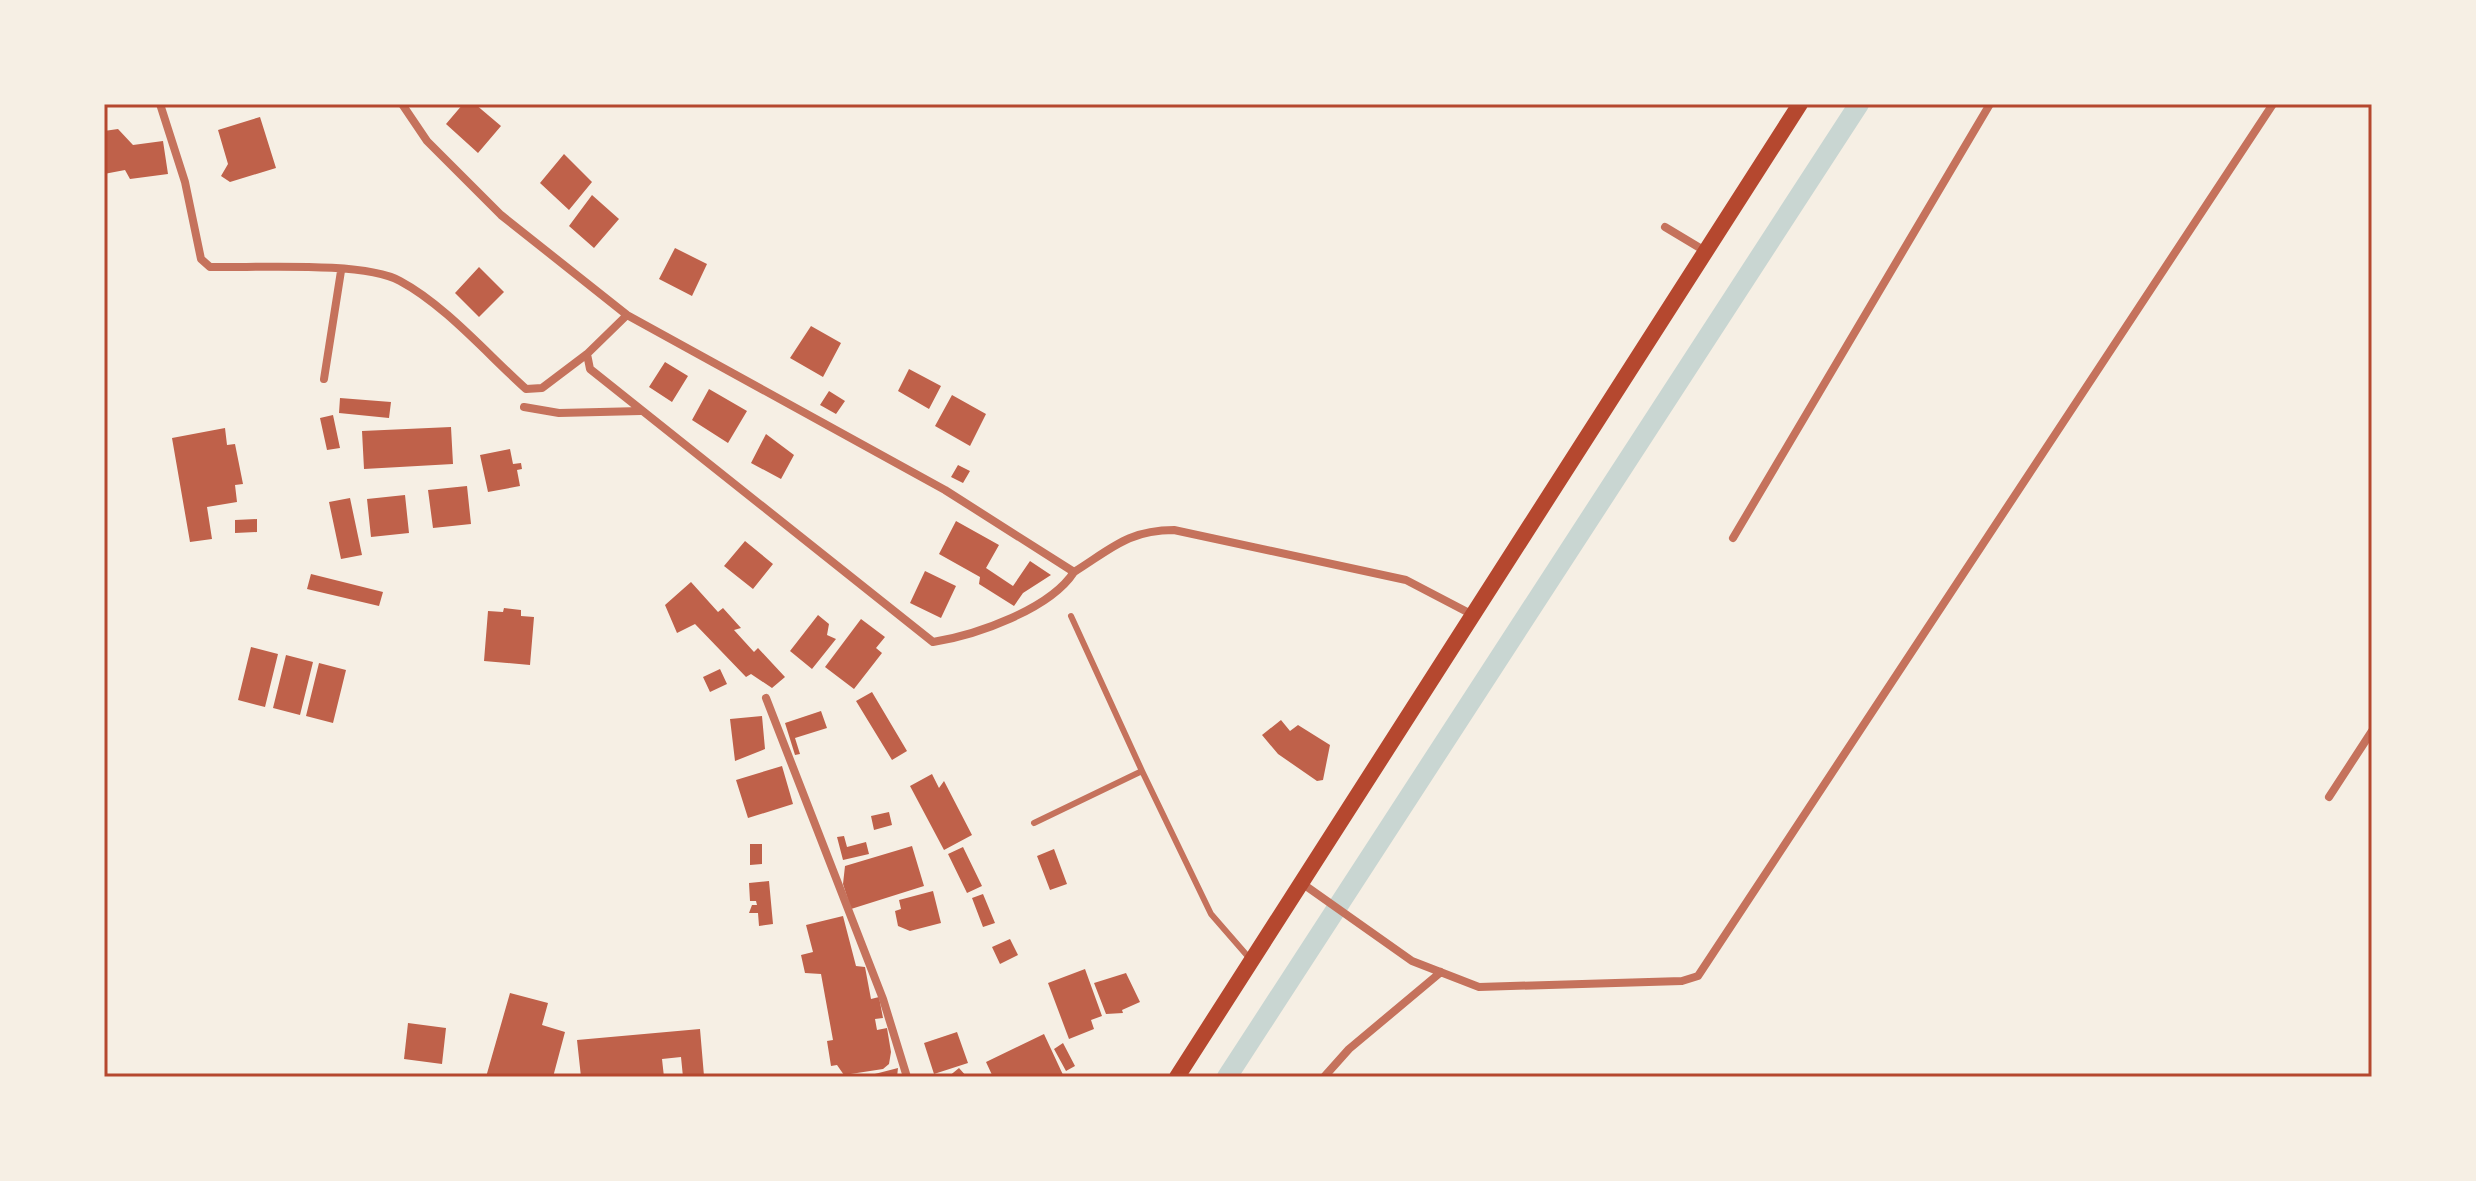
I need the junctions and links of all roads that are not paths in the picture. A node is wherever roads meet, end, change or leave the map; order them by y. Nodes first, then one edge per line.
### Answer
1 (160, 104) edge
2 (402, 104) edge
3 (1800, 104) edge
4 (1990, 104) edge
5 (2273, 104) edge
6 (1665, 227) dead end
7 (1706, 251) junction
8 (341, 271) junction
9 (627, 315) junction
10 (587, 354) junction
11 (324, 379) dead end
12 (524, 407) dead end
13 (642, 411) junction
14 (1733, 538) dead end
15 (1074, 572) junction
16 (1474, 615) junction
17 (1071, 616) dead end
18 (766, 698) dead end
19 (2372, 731) edge
20 (1142, 771) junction
21 (2329, 797) dead end
22 (1034, 823) dead end
23 (1304, 884) junction
24 (1253, 962) junction
25 (1441, 972) junction
26 (907, 1077) edge
27 (1177, 1077) edge
28 (1324, 1077) edge

1 - 8 street
2 - 9 street
3 - 7 main road
4 - 14 street
5 - 25 street
6 - 7 street
7 - 16 main road
8 - 10 street
8 - 11 street
9 - 10 street
9 - 15 street
10 - 13 street
12 - 13 street
13 - 15 street
15 - 16 street
16 - 23 main road
17 - 20 lane
18 - 26 street
19 - 21 street
20 - 22 lane
20 - 24 lane
23 - 24 main road
23 - 25 street
24 - 27 main road
25 - 28 street

